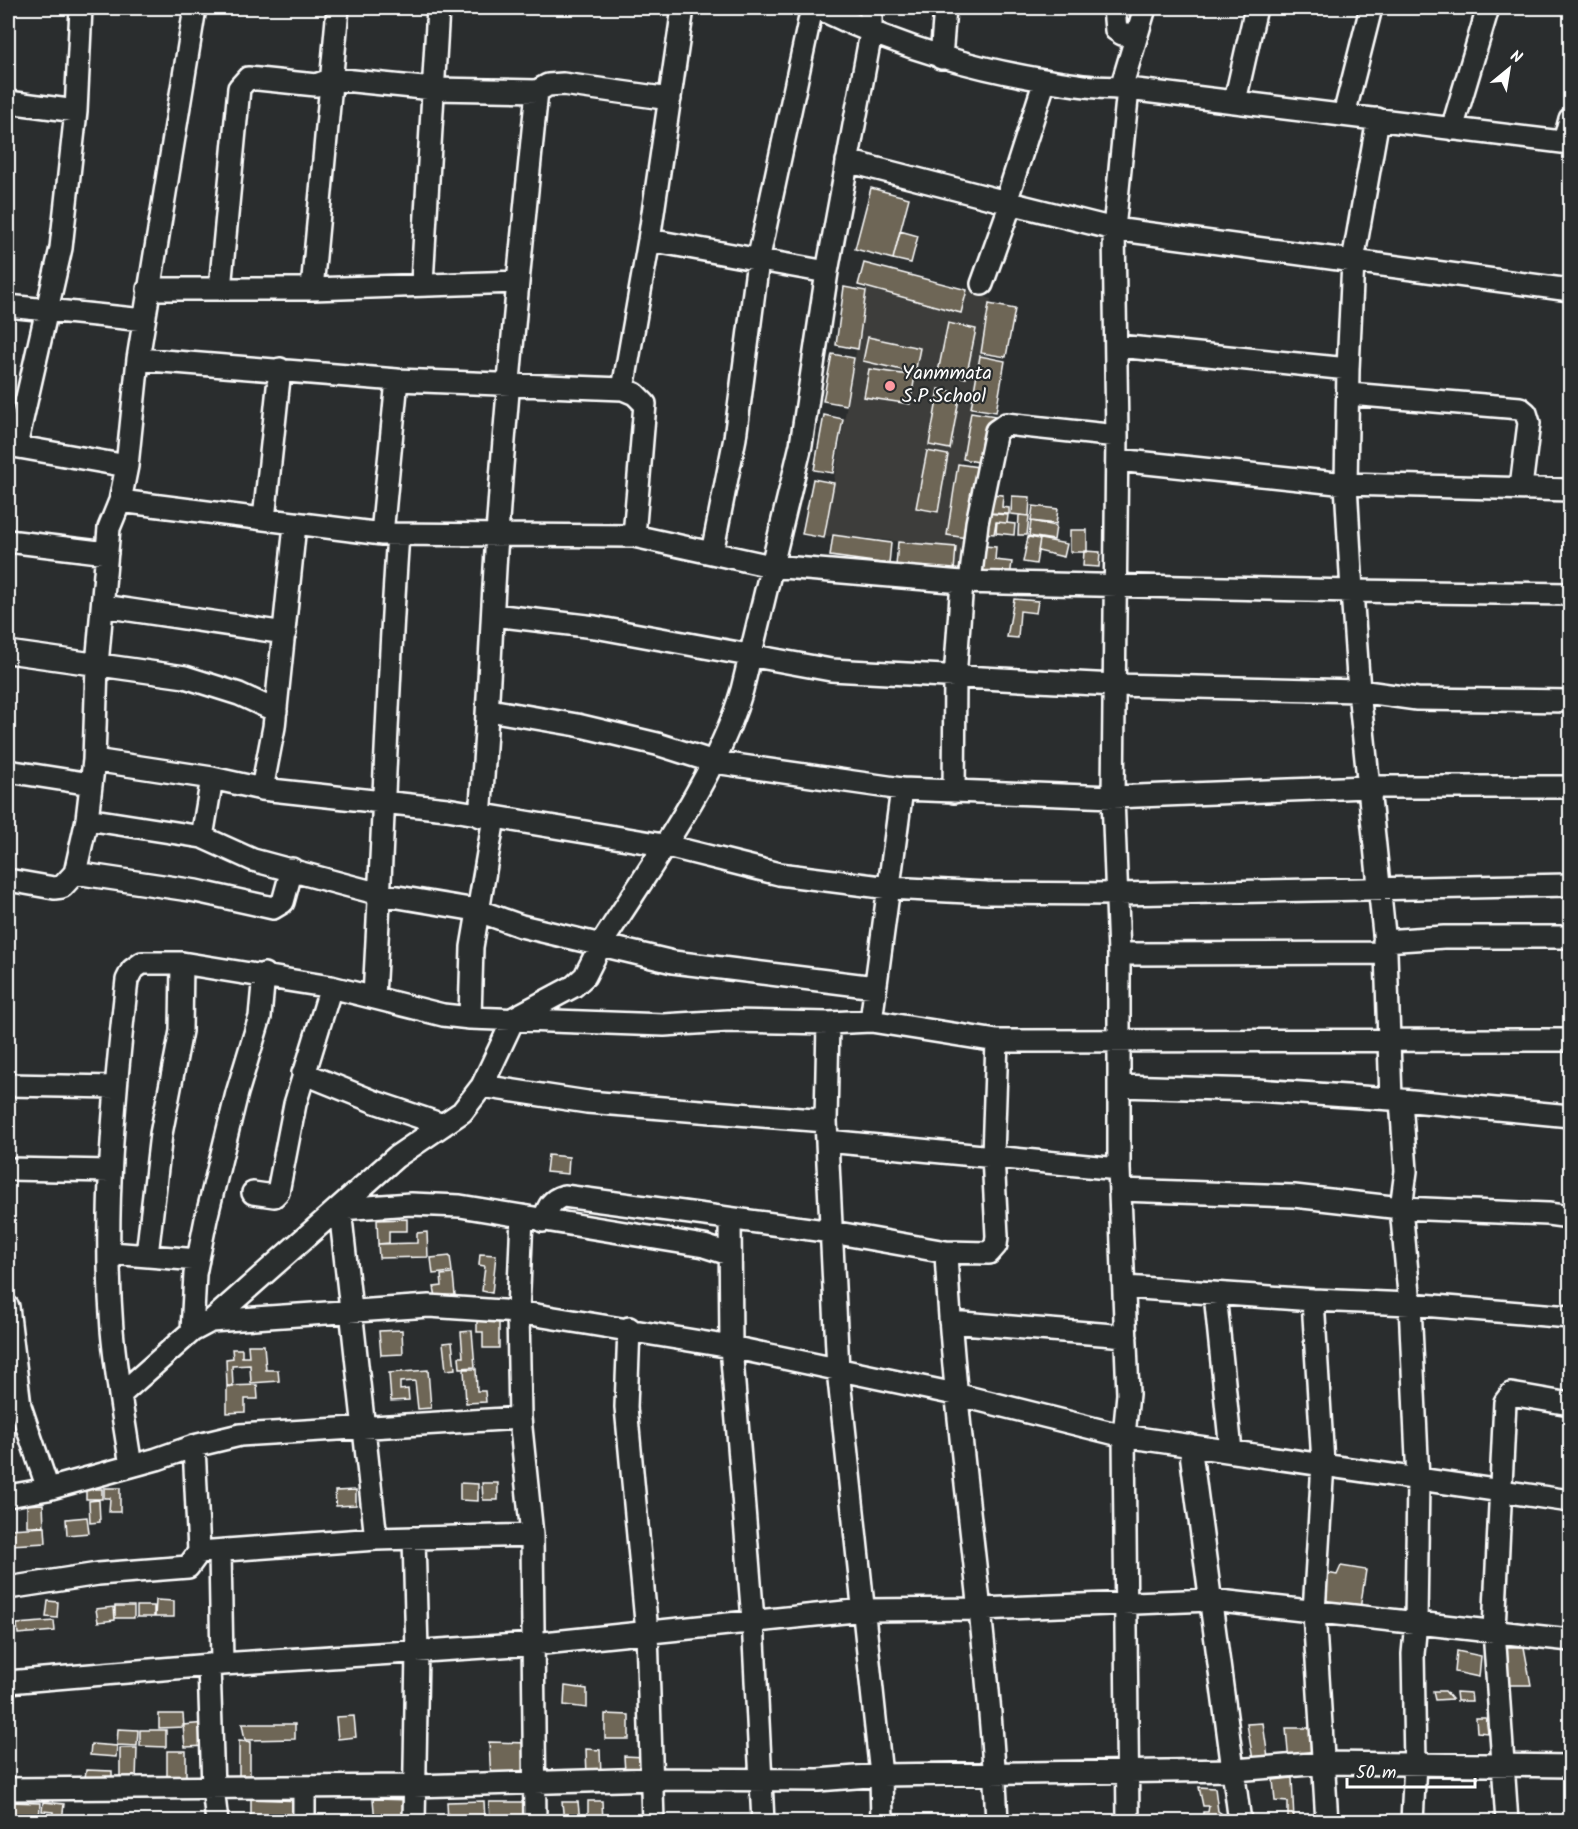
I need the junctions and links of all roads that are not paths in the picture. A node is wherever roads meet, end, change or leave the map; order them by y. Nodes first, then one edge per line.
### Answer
1 (81, 8) edge
2 (195, 8) edge
3 (338, 8) edge
4 (438, 8) edge
5 (683, 8) edge
6 (812, 8) edge
7 (819, 8) edge
8 (871, 8) edge
9 (945, 8) edge
10 (1114, 8) edge
11 (1144, 8) edge
12 (1256, 8) edge
13 (1371, 8) edge
14 (1488, 8) edge
15 (871, 33) junction
16 (1137, 34) junction
17 (941, 58) junction
18 (333, 79) junction
19 (1045, 80) junction
20 (1124, 88) junction
21 (433, 89) junction
22 (537, 91) junction
23 (670, 99) junction
24 (1235, 101) junction
25 (8, 102) edge
26 (76, 111) junction
27 (1344, 115) junction
28 (1570, 118) edge
29 (1378, 119) junction
30 (1452, 129) junction
31 (1567, 142) edge
32 (847, 161) junction
33 (1008, 203) junction
34 (1114, 229) junction
35 (650, 240) junction
36 (759, 261) junction
37 (1353, 261) junction
38 (827, 272) junction
39 (517, 282) junction
40 (422, 283) junction
41 (982, 284) dead end
42 (148, 289) junction
43 (220, 289) junction
44 (312, 289) junction
45 (1570, 290) edge
46 (8, 306) edge
47 (47, 310) junction
48 (144, 320) junction
49 (1118, 346) junction
50 (138, 359) junction
51 (280, 369) junction
52 (1348, 369) junction
53 (397, 380) junction
54 (509, 385) junction
55 (623, 389) junction
56 (1349, 394) junction
57 (1117, 436) junction
58 (12, 446) edge
59 (1118, 460) junction
60 (127, 466) junction
61 (1346, 484) junction
62 (1521, 487) junction
63 (1570, 490) edge
64 (120, 501) junction
65 (264, 519) junction
66 (295, 525) junction
67 (390, 534) junction
68 (497, 534) junction
69 (633, 536) junction
70 (8, 542) edge
71 (107, 553) junction
72 (712, 553) junction
73 (771, 566) junction
74 (966, 582) junction
75 (1116, 584) junction
76 (1352, 591) junction
77 (1570, 594) edge
78 (103, 606) junction
79 (493, 615) junction
80 (285, 633) junction
81 (8, 652) edge
82 (748, 656) junction
83 (97, 665) junction
84 (955, 678) junction
85 (1115, 685) junction
86 (1359, 691) junction
87 (1570, 701) edge
88 (489, 710) junction
89 (276, 711) junction
90 (94, 760) junction
91 (714, 762) junction
92 (8, 771) edge
93 (212, 778) junction
94 (91, 783) junction
95 (1367, 787) junction
96 (1570, 787) edge
97 (262, 789) junction
98 (902, 789) junction
99 (954, 792) junction
100 (1113, 796) junction
101 (384, 804) junction
102 (487, 817) junction
103 (87, 819) junction
104 (202, 837) junction
105 (663, 845) junction
106 (292, 869) junction
107 (75, 873) junction
108 (8, 880) edge
109 (1570, 885) edge
110 (889, 888) junction
111 (1379, 890) junction
112 (380, 894) junction
113 (1118, 894) junction
114 (476, 910) junction
115 (1570, 937) edge
116 (600, 946) junction
117 (1385, 947) junction
118 (1119, 954) junction
119 (182, 963) junction
120 (264, 974) junction
121 (331, 987) junction
122 (875, 987) junction
123 (374, 996) junction
124 (470, 1018) junction
125 (514, 1018) junction
126 (870, 1021) junction
127 (828, 1023) junction
128 (1119, 1040) junction
129 (1388, 1040) junction
130 (1570, 1040) edge
131 (997, 1041) junction
132 (303, 1073) junction
133 (8, 1084) edge
134 (482, 1086) junction
135 (1119, 1086) junction
136 (115, 1087) junction
137 (1396, 1100) junction
138 (1570, 1116) edge
139 (443, 1125) junction
140 (827, 1131) junction
141 (993, 1155) junction
142 (8, 1169) edge
143 (110, 1171) junction
144 (1119, 1179) junction
145 (253, 1192) dead end
146 (1401, 1208) junction
147 (340, 1209) junction
148 (522, 1216) junction
149 (1570, 1217) edge
150 (730, 1219) junction
151 (543, 1221) junction
152 (832, 1232) junction
153 (946, 1252) junction
154 (111, 1253) junction
155 (729, 1254) junction
156 (147, 1255) junction
157 (198, 1260) junction
158 (1125, 1287) junction
159 (1215, 1294) junction
160 (1313, 1300) junction
161 (1410, 1304) junction
162 (8, 1307) edge
163 (351, 1311) junction
164 (518, 1311) junction
165 (1570, 1317) edge
166 (950, 1322) junction
167 (201, 1326) junction
168 (629, 1328) junction
169 (1126, 1336) junction
170 (731, 1347) junction
171 (838, 1370) junction
172 (955, 1394) junction
173 (120, 1395) junction
174 (1570, 1404) edge
175 (520, 1418) junction
176 (362, 1426) junction
177 (1124, 1436) junction
178 (1190, 1445) junction
179 (194, 1446) junction
180 (1231, 1450) junction
181 (1323, 1463) junction
182 (131, 1466) junction
183 (1418, 1480) junction
184 (48, 1490) junction
185 (1502, 1492) junction
186 (8, 1496) edge
187 (1570, 1501) edge
188 (532, 1535) junction
189 (414, 1538) junction
190 (376, 1539) junction
191 (199, 1552) junction
192 (220, 1552) junction
193 (8, 1588) edge
194 (1211, 1600) junction
195 (1126, 1604) junction
196 (980, 1609) junction
197 (864, 1610) junction
198 (1314, 1612) junction
199 (753, 1620) junction
200 (1416, 1622) junction
201 (1494, 1630) junction
202 (647, 1632) junction
203 (1570, 1640) edge
204 (534, 1644) junction
205 (417, 1651) junction
206 (216, 1664) junction
207 (8, 1682) edge
208 (1323, 1763) junction
209 (1415, 1763) junction
210 (1503, 1765) junction
211 (1570, 1766) edge
212 (1235, 1770) junction
213 (995, 1773) junction
214 (1127, 1773) junction
215 (881, 1775) junction
216 (653, 1779) junction
217 (763, 1779) junction
218 (535, 1782) junction
219 (414, 1786) junction
220 (304, 1787) junction
221 (213, 1788) junction
222 (8, 1789) edge
223 (217, 1821) edge
224 (304, 1821) edge
225 (414, 1821) edge
226 (535, 1821) edge
227 (653, 1821) edge
228 (763, 1821) edge
229 (882, 1821) edge
230 (998, 1821) edge
231 (1128, 1821) edge
232 (1240, 1821) edge
233 (1327, 1821) edge
234 (1412, 1821) edge
235 (1507, 1821) edge

1 - 26 street
2 - 42 street
3 - 18 street
4 - 21 street
5 - 23 street
6 - 36 street
7 - 15 street
8 - 15 street
9 - 17 street
10 - 16 street
11 - 16 street
12 - 24 street
13 - 27 street
14 - 30 street
15 - 17 street
15 - 32 street
16 - 20 street
17 - 19 street
18 - 21 street
18 - 43 street
18 - 44 street
19 - 20 street
19 - 33 street
20 - 24 street
20 - 34 street
21 - 22 street
21 - 40 street
22 - 23 street
22 - 39 street
23 - 35 street
24 - 27 street
25 - 26 street
26 - 47 street
27 - 29 street
28 - 31 street
29 - 30 street
29 - 37 street
30 - 31 street
32 - 33 street
32 - 38 street
33 - 34 street
33 - 41 street
34 - 37 street
34 - 49 street
35 - 36 street
35 - 55 street
36 - 38 street
36 - 72 street
37 - 45 street
37 - 52 street
38 - 73 street
39 - 40 street
39 - 54 street
40 - 44 street
42 - 43 street
42 - 48 street
43 - 44 street
46 - 47 street
47 - 48 street
47 - 58 street
48 - 50 street
49 - 52 street
49 - 57 street
50 - 51 street
50 - 60 street
51 - 53 street
51 - 65 street
52 - 56 street
53 - 54 street
53 - 67 street
54 - 55 street
54 - 68 street
55 - 69 street
56 - 61 street
56 - 62 street
57 - 59 street
57 - 74 street
58 - 60 street
59 - 61 street
59 - 75 street
60 - 64 street
61 - 62 street
61 - 76 street
62 - 63 street
64 - 65 street
64 - 71 street
65 - 66 street
66 - 67 street
66 - 80 street
67 - 68 street
67 - 101 street
68 - 69 street
68 - 79 street
69 - 72 street
70 - 71 street
71 - 78 street
72 - 73 street
73 - 74 street
73 - 82 street
74 - 75 street
74 - 84 street
75 - 76 street
75 - 85 street
76 - 77 street
76 - 86 street
78 - 80 street
78 - 83 street
79 - 82 street
79 - 88 street
80 - 89 street
81 - 83 street
82 - 84 street
82 - 91 street
83 - 89 street
83 - 90 street
84 - 85 street
84 - 99 street
85 - 86 street
85 - 100 street
86 - 87 street
86 - 95 street
88 - 91 street
88 - 102 street
89 - 97 street
90 - 93 street
90 - 94 street
91 - 98 street
91 - 105 street
92 - 94 street
93 - 97 street
93 - 104 street
94 - 103 street
95 - 96 street
95 - 100 street
95 - 111 street
97 - 101 street
98 - 99 street
98 - 110 street
99 - 100 street
100 - 113 street
101 - 102 street
101 - 112 street
102 - 105 street
102 - 114 street
103 - 104 street
103 - 107 street
104 - 106 street
105 - 110 street
105 - 116 street
106 - 107 street
106 - 112 street
107 - 108 street
109 - 111 street
110 - 113 street
110 - 122 street
111 - 113 street
111 - 117 street
112 - 114 street
112 - 123 street
113 - 118 street
114 - 116 street
114 - 124 street
115 - 117 street
116 - 122 street
116 - 125 street
117 - 118 street
117 - 129 street
118 - 128 street
119 - 120 street
119 - 136 street
119 - 156 street
120 - 121 street
120 - 157 street
121 - 123 street
121 - 132 street
122 - 126 street
123 - 124 street
124 - 125 street
125 - 127 street
125 - 134 street
126 - 127 street
126 - 131 street
127 - 140 street
128 - 129 street
128 - 131 street
128 - 135 street
129 - 130 street
129 - 137 street
131 - 141 street
132 - 139 street
132 - 145 street
133 - 136 street
134 - 139 street
134 - 140 street
135 - 137 street
135 - 144 street
136 - 143 street
137 - 138 street
137 - 146 street
139 - 147 street
140 - 141 street
140 - 152 street
141 - 144 street
141 - 153 street
142 - 143 street
143 - 154 street
144 - 146 street
144 - 158 street
146 - 149 street
146 - 161 street
147 - 148 street
147 - 163 street
147 - 167 street
148 - 151 street
148 - 164 street
150 - 151 street
150 - 152 street
150 - 155 street
151 - 155 street
152 - 153 street
152 - 171 street
153 - 166 street
154 - 156 street
154 - 173 street
155 - 170 street
156 - 157 street
157 - 167 street
158 - 159 street
158 - 169 street
159 - 160 street
159 - 180 street
160 - 161 street
160 - 181 street
161 - 165 street
161 - 183 street
162 - 184 street
163 - 164 street
163 - 167 street
163 - 176 street
164 - 168 street
164 - 175 street
166 - 169 street
166 - 172 street
167 - 173 street
168 - 170 street
168 - 202 street
169 - 177 street
170 - 171 street
170 - 199 street
171 - 172 street
171 - 197 street
172 - 177 street
172 - 196 street
173 - 182 street
174 - 185 street
175 - 176 street
175 - 188 street
176 - 179 street
176 - 190 street
177 - 178 street
177 - 195 street
178 - 180 street
178 - 194 street
179 - 182 street
179 - 191 street
180 - 181 street
181 - 183 street
181 - 198 street
182 - 184 street
183 - 185 street
183 - 200 street
184 - 186 street
185 - 187 street
185 - 201 street
188 - 189 street
188 - 204 street
189 - 190 street
189 - 205 street
190 - 192 street
191 - 192 street
191 - 193 street
192 - 206 street
194 - 195 street
194 - 198 street
194 - 212 street
195 - 196 street
195 - 214 street
196 - 197 street
196 - 213 street
197 - 199 street
197 - 215 street
198 - 200 street
198 - 208 street
199 - 202 street
199 - 217 street
200 - 201 street
200 - 209 street
201 - 203 street
201 - 210 street
202 - 204 street
202 - 216 street
204 - 205 street
204 - 218 street
205 - 206 street
205 - 219 street
206 - 207 street
206 - 221 street
208 - 209 street
208 - 212 street
208 - 233 street
209 - 210 street
209 - 234 street
210 - 211 street
210 - 235 street
212 - 214 street
212 - 232 street
213 - 214 street
213 - 215 street
213 - 230 street
214 - 231 street
215 - 217 street
215 - 229 street
216 - 217 street
216 - 218 street
216 - 227 street
217 - 228 street
218 - 219 street
218 - 226 street
219 - 220 street
219 - 225 street
220 - 221 street
220 - 224 street
221 - 222 street
221 - 223 street

